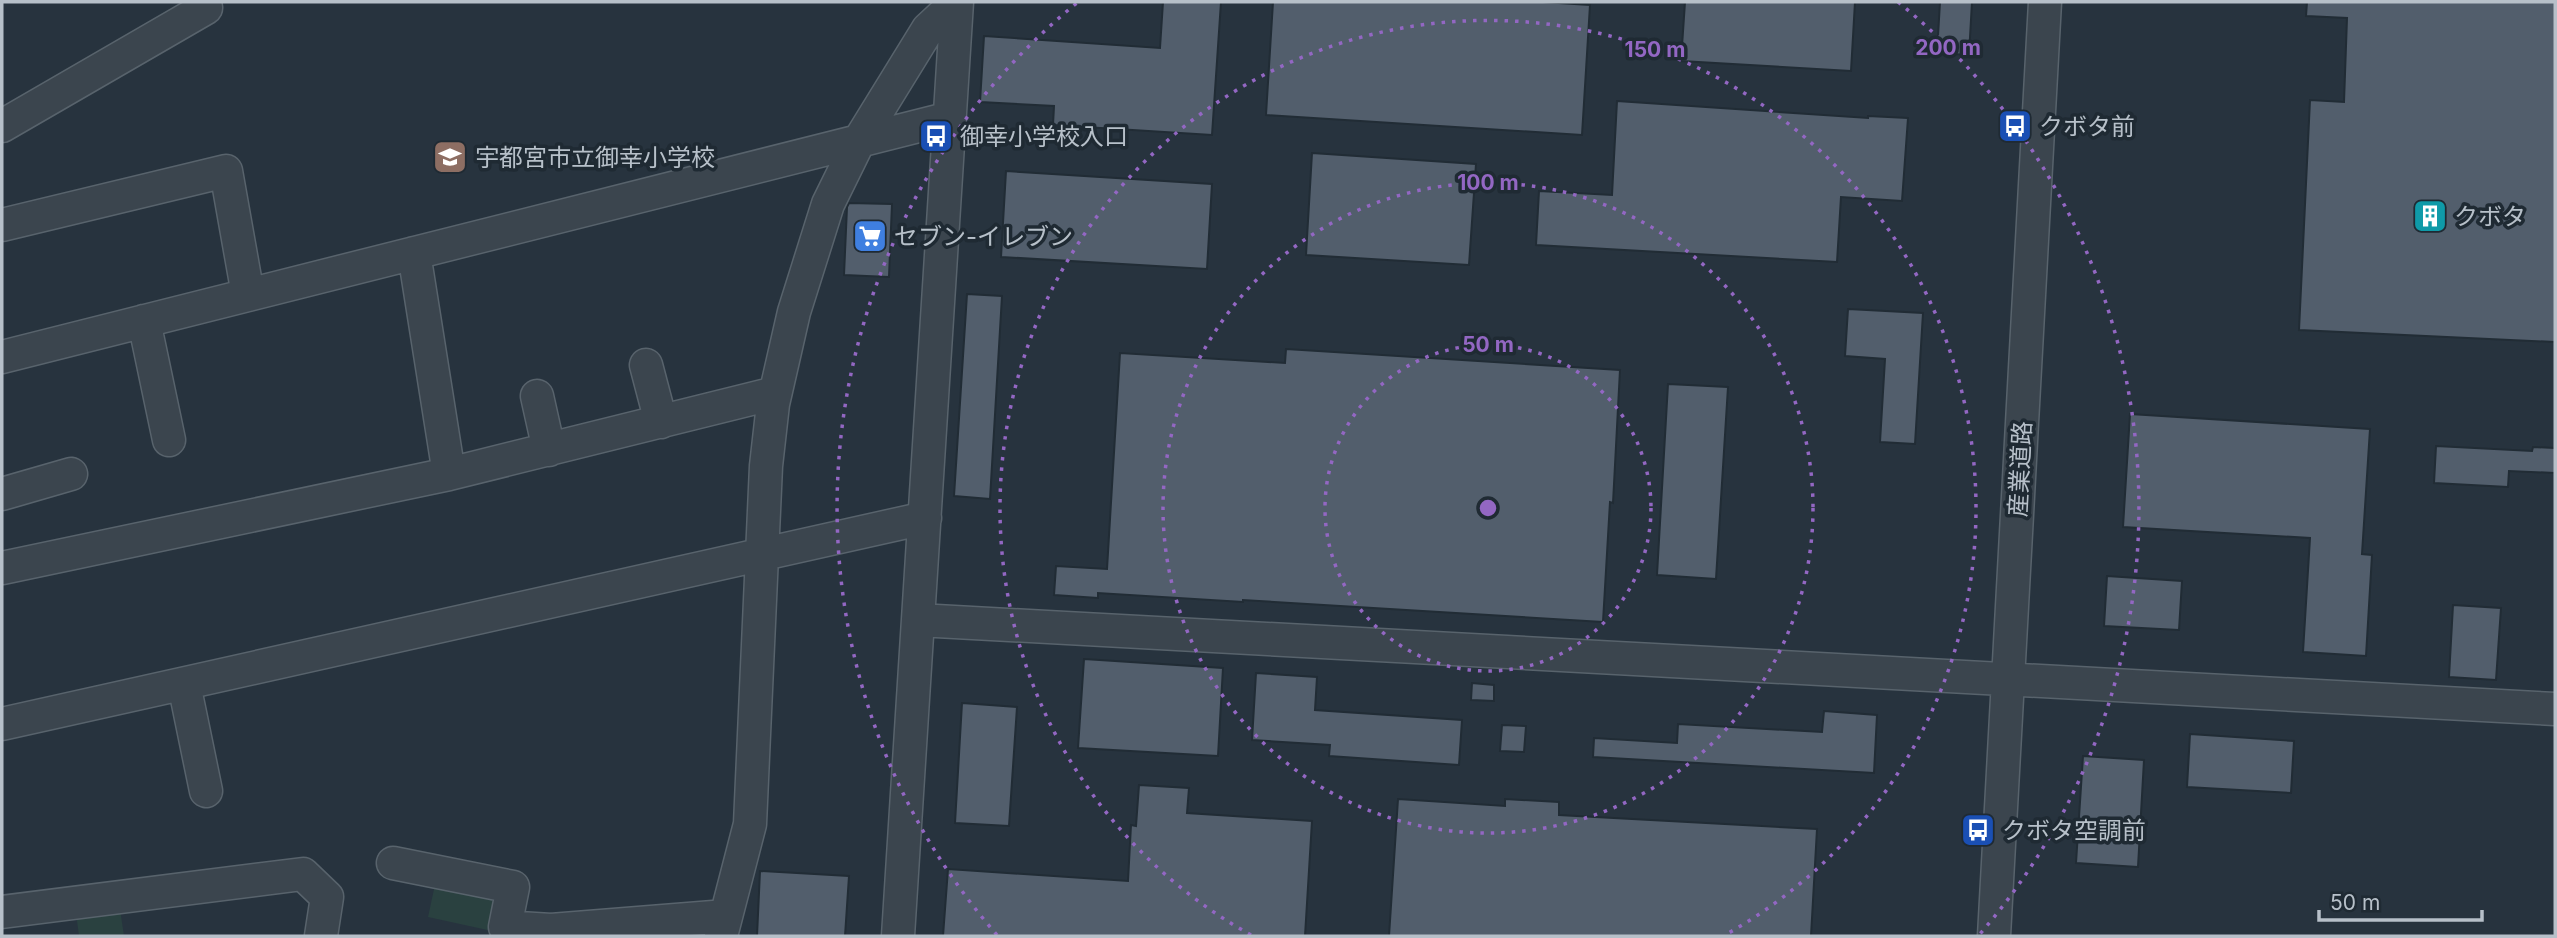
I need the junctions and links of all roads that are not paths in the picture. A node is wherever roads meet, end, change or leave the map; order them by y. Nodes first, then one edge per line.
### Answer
1 (205, 2) edge
2 (957, 2) edge
3 (2045, 2) edge
4 (950, 118) junction
5 (2, 126) edge
6 (859, 141) junction
7 (2, 225) edge
8 (414, 253) junction
9 (248, 295) junction
10 (144, 321) junction
11 (2, 357) edge
12 (646, 365) dead end
13 (775, 393) junction
14 (537, 396) dead end
15 (661, 422) junction
16 (169, 440) dead end
17 (549, 450) junction
18 (71, 474) dead end
19 (449, 474) junction
20 (2, 494) edge
21 (925, 518) junction
22 (760, 555) junction
23 (2, 568) edge
24 (918, 620) junction
25 (2008, 679) junction
26 (184, 684) junction
27 (2555, 709) edge
28 (2, 724) edge
29 (206, 791) dead end
30 (393, 863) dead end
31 (2, 912) edge
32 (724, 926) edge
33 (504, 932) edge
34 (321, 936) edge
35 (898, 936) edge
36 (1994, 936) edge

1 - 5 street
2 - 4 street
2 - 6 street
3 - 25 street, 産業道路
4 - 6 street
4 - 21 street
6 - 8 street
6 - 13 street
7 - 9 street
8 - 9 street
8 - 19 street
9 - 10 street
10 - 11 street
10 - 16 street
12 - 15 street
13 - 15 street
13 - 22 street
14 - 17 street
15 - 17 street
17 - 19 street
18 - 20 street
19 - 23 street
21 - 22 street
21 - 24 street
22 - 26 street
22 - 32 street
24 - 25 street
24 - 35 street
25 - 27 street
25 - 36 street, 産業道路
26 - 28 street
26 - 29 street
30 - 33 street
31 - 34 street
32 - 33 street

